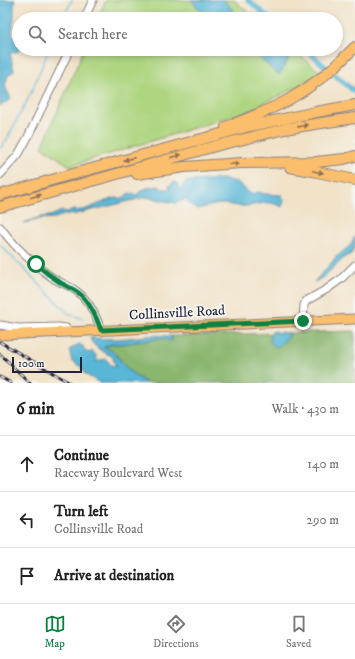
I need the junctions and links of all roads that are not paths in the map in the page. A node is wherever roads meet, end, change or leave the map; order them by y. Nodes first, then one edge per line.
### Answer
1 (93, 0) edge
2 (87, 12) edge
3 (355, 47) edge
4 (67, 56) edge
5 (355, 105) edge
6 (355, 118) edge
7 (207, 138) junction
8 (355, 156) edge
9 (266, 163) junction
10 (126, 171) junction
11 (0, 174) edge
12 (355, 180) edge
13 (0, 195) edge
14 (0, 207) edge
15 (0, 227) edge
16 (355, 265) edge
17 (355, 319) edge
18 (303, 321) junction
19 (0, 325) edge
20 (101, 330) junction
21 (69, 332) junction
22 (0, 335) edge

1 - 2 street
3 - 7 highway
4 - 11 street
5 - 7 highway
10 -> 6 highway
7 -> 13 highway
8 - 9 highway
10 -> 9 highway
9 -> 12 highway
14 -> 10 highway
15 - 20 street
16 - 18 street
17 - 18 main road, Collinsville Road
18 - 20 main road, Collinsville Road
19 - 21 street
20 - 21 main road, Collinsville Road
21 - 22 main road, Collinsville Road

